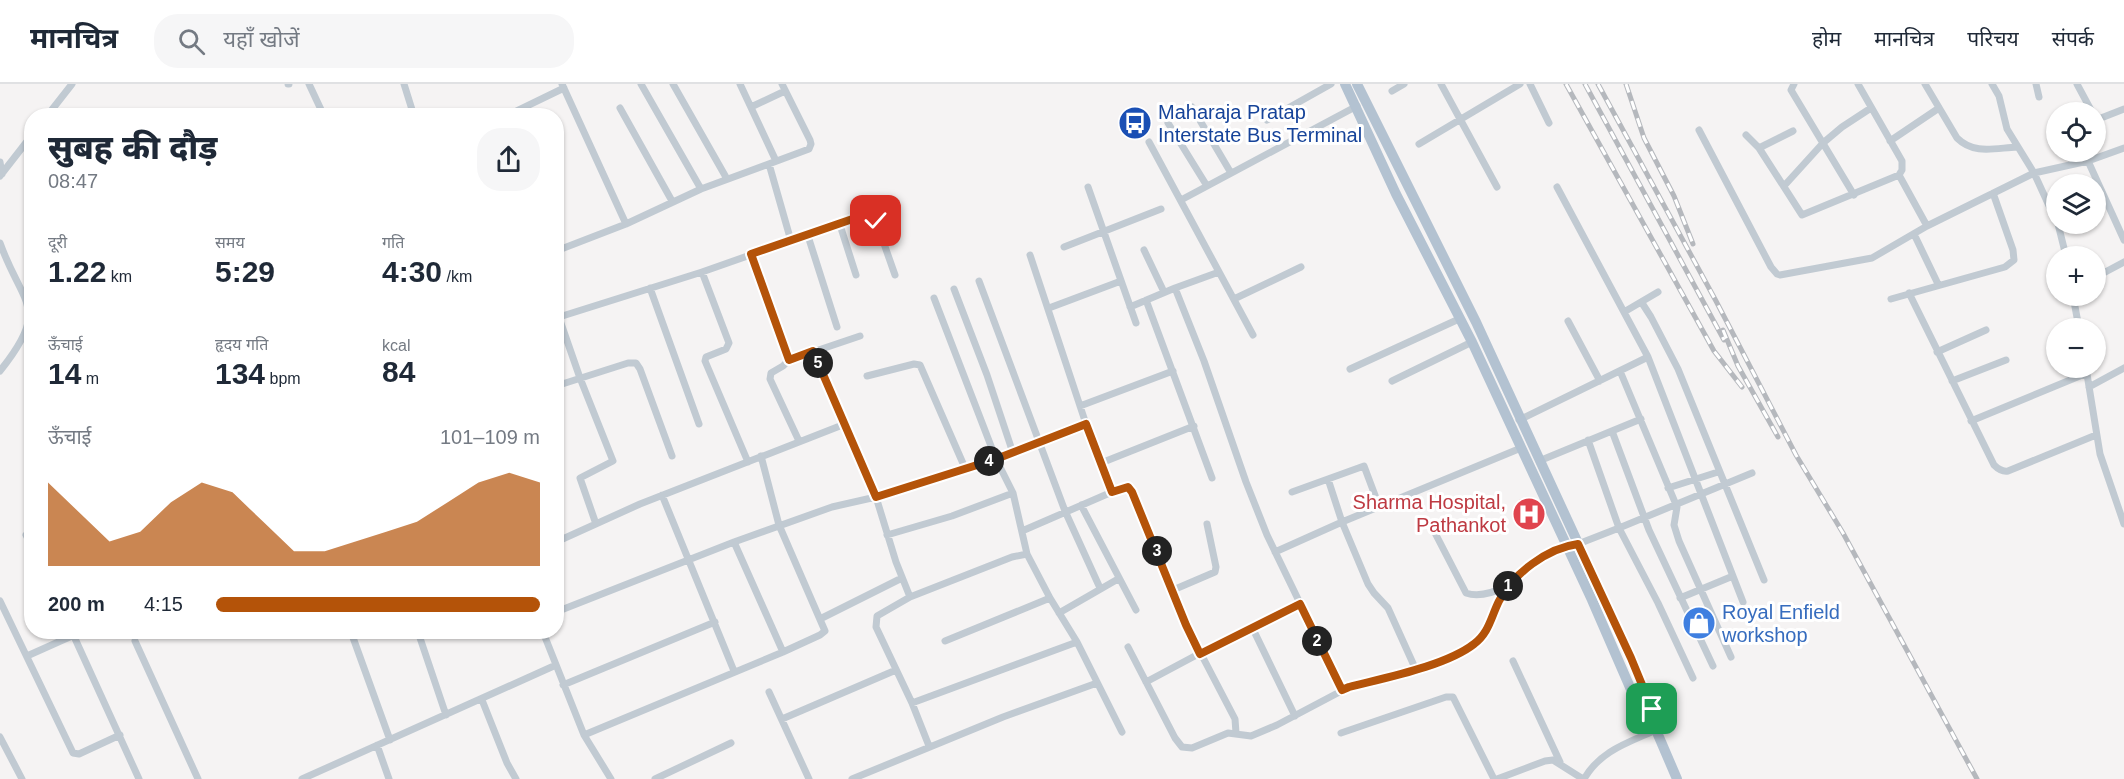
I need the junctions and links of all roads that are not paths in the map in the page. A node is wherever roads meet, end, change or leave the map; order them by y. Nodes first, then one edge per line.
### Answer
1 (72, 84) edge
2 (309, 84) edge
3 (404, 84) edge
4 (641, 84) edge
5 (673, 84) edge
6 (740, 84) edge
7 (1331, 84) edge
8 (1345, 84) edge
9 (1357, 84) edge
10 (1404, 84) edge
11 (1441, 84) edge
12 (1520, 84) edge
13 (1530, 84) edge
14 (1794, 84) edge
15 (1858, 84) edge
16 (1992, 84) edge
17 (2036, 84) edge
18 (2076, 84) edge
19 (1928, 85) edge
20 (563, 86) edge
21 (784, 88) edge
22 (1392, 91) dead end
23 (2039, 97) dead end
24 (2086, 102) edge
25 (1357, 106) junction
26 (751, 107) junction
27 (1192, 107) dead end
28 (53, 108) edge
29 (320, 108) edge
30 (412, 108) edge
31 (521, 108) edge
32 (620, 108) dead end
33 (1871, 108) junction
34 (1939, 108) junction
35 (2124, 109) edge
36 (2106, 116) edge
37 (1460, 119) junction
38 (1267, 120) dead end
39 (1168, 123) dead end
40 (1549, 123) dead end
41 (1699, 130) dead end
42 (1793, 131) dead end
43 (1746, 135) dead end
44 (1890, 141) junction
45 (1149, 142) dead end
46 (1823, 143) junction
47 (1419, 144) dead end
48 (24, 145) edge
49 (2017, 147) junction
50 (1759, 148) junction
51 (2124, 148) edge
52 (2106, 154) edge
53 (0, 162) edge
54 (2084, 162) edge
55 (2088, 162) edge
56 (772, 163) junction
57 (1231, 172) junction
58 (2034, 173) junction
59 (1, 175) edge
60 (1899, 175) junction
61 (727, 179) junction
62 (1088, 186) dead end
63 (1207, 186) junction
64 (1784, 186) junction
65 (1497, 187) dead end
66 (1557, 188) dead end
67 (701, 189) junction
68 (1993, 193) junction
69 (1854, 195) junction
70 (2046, 199) edge
71 (1181, 200) junction
72 (672, 201) junction
73 (1161, 209) dead end
74 (626, 224) junction
75 (840, 225) junction
76 (1927, 226) junction
77 (1104, 232) junction
78 (1914, 234) junction
79 (808, 236) junction
80 (2124, 240) edge
81 (791, 241) junction
82 (1064, 247) dead end
83 (1, 248) edge
84 (564, 248) edge
85 (1144, 250) dead end
86 (751, 254) junction
87 (1030, 255) dead end
88 (2124, 262) edge
89 (1301, 267) dead end
90 (702, 272) junction
91 (1219, 272) junction
92 (2106, 272) edge
93 (856, 275) dead end
94 (895, 275) dead end
95 (979, 280) dead end
96 (1121, 281) junction
97 (1938, 284) junction
98 (650, 288) junction
99 (1175, 288) junction
100 (954, 289) dead end
101 (24, 292) edge
102 (1164, 292) junction
103 (1658, 292) dead end
104 (1909, 293) junction
105 (934, 298) dead end
106 (1234, 299) junction
107 (1891, 299) dead end
108 (1146, 300) junction
109 (1642, 303) junction
110 (1130, 307) junction
111 (1049, 308) junction
112 (564, 312) edge
113 (1624, 312) junction
114 (1459, 319) junction
115 (1568, 321) dead end
116 (1136, 324) dead end
117 (837, 327) dead end
118 (1986, 330) dead end
119 (564, 333) edge
120 (24, 335) edge
121 (1253, 335) dead end
122 (860, 336) dead end
123 (1472, 342) junction
124 (813, 351) junction
125 (1937, 351) junction
126 (1648, 357) junction
127 (789, 360) junction
128 (2006, 360) dead end
129 (2124, 368) edge
130 (1350, 369) dead end
131 (0, 371) edge
132 (1173, 371) junction
133 (1620, 371) junction
134 (867, 376) dead end
135 (580, 378) junction
136 (2069, 378) edge
137 (2087, 378) edge
138 (1392, 381) dead end
139 (1600, 381) junction
140 (1952, 381) junction
141 (564, 383) edge
142 (2088, 387) junction
143 (1080, 406) junction
144 (1641, 419) junction
145 (1519, 420) junction
146 (1971, 421) junction
147 (699, 424) dead end
148 (845, 424) junction
149 (1086, 424) junction
150 (1194, 426) junction
151 (1612, 431) junction
152 (2096, 435) junction
153 (1588, 440) junction
154 (799, 441) junction
155 (1039, 443) junction
156 (1521, 448) junction
157 (1012, 453) junction
158 (672, 456) dead end
159 (761, 456) junction
160 (996, 459) junction
161 (1539, 461) junction
162 (748, 462) junction
163 (1101, 463) junction
164 (965, 468) junction
165 (1718, 472) junction
166 (1752, 472) dead end
167 (1212, 478) dead end
168 (1696, 478) junction
169 (1328, 479) junction
170 (1723, 485) junction
171 (1668, 488) junction
172 (1112, 492) junction
173 (1292, 492) dead end
174 (1013, 493) junction
175 (1702, 493) junction
176 (662, 495) junction
177 (876, 497) junction
178 (1080, 505) junction
179 (1676, 505) junction
180 (1379, 506) junction
181 (1065, 511) junction
182 (1644, 517) junction
183 (1342, 522) junction
184 (596, 524) junction
185 (1207, 524) dead end
186 (2124, 524) edge
187 (779, 525) junction
188 (1619, 528) junction
189 (1022, 531) junction
190 (1434, 531) dead end
191 (887, 535) junction
192 (564, 538) edge
193 (734, 542) junction
194 (1572, 545) junction
195 (1275, 552) junction
196 (1027, 554) junction
197 (690, 561) junction
198 (1733, 576) junction
199 (902, 578) junction
200 (1118, 579) junction
201 (1764, 580) dead end
202 (1507, 586) junction
203 (1100, 588) junction
204 (1173, 590) junction
205 (1700, 590) junction
206 (910, 597) junction
207 (1050, 598) junction
208 (1680, 598) junction
209 (0, 601) edge
210 (1743, 602) dead end
211 (1300, 604) junction
212 (564, 609) edge
213 (1136, 610) dead end
214 (1059, 613) junction
215 (820, 619) junction
216 (715, 622) junction
217 (1252, 627) junction
218 (61, 639) edge
219 (76, 639) edge
220 (354, 639) edge
221 (420, 639) edge
222 (546, 639) edge
223 (135, 641) dead end
224 (945, 641) dead end
225 (1077, 642) junction
226 (1128, 647) dead end
227 (783, 652) junction
228 (1200, 654) junction
229 (27, 656) junction
230 (1731, 657) dead end
231 (1513, 661) dead end
232 (556, 665) junction
233 (1713, 666) dead end
234 (896, 670) junction
235 (1416, 670) junction
236 (734, 671) junction
237 (1693, 678) dead end
238 (1146, 682) junction
239 (1097, 683) junction
240 (563, 685) junction
241 (1342, 690) junction
242 (769, 692) dead end
243 (482, 700) junction
244 (912, 703) junction
245 (446, 715) junction
246 (1294, 716) junction
247 (782, 719) junction
248 (1656, 730) junction
249 (1122, 732) dead end
250 (1236, 733) junction
251 (1341, 734) dead end
252 (120, 735) junction
253 (584, 735) junction
254 (0, 737) edge
255 (390, 740) junction
256 (731, 743) dead end
257 (377, 745) junction
258 (929, 746) junction
259 (1560, 762) junction
260 (22, 779) edge
261 (139, 779) edge
262 (198, 779) edge
263 (302, 779) edge
264 (389, 779) edge
265 (516, 779) edge
266 (611, 779) edge
267 (655, 779) edge
268 (810, 779) edge
269 (852, 779) edge
270 (1495, 779) edge
271 (1583, 779) edge
272 (1677, 779) edge

1 - 28 street
2 - 29 street
3 - 30 street
4 - 67 street
5 - 61 street
6 - 26 street
7 - 38 street
8 - 25 main road
9 - 145 main road
10 - 22 street
11 - 37 street
12 - 37 street
13 - 40 street
14 - 46 street
15 - 33 street
16 - 49 street
17 - 23 street
18 - 24 street
19 - 34 street
20 - 31 street
20 - 74 street
21 - 26 street
21 - 56 street
25 - 57 street
25 - 114 main road
26 - 56 street
27 - 57 street
32 - 72 street
33 - 44 street
33 - 46 street
34 - 44 street
34 - 49 street
35 - 36 street
37 - 47 street
37 - 65 street
39 - 63 street
41 - 78 street
42 - 50 street
43 - 50 street
44 - 60 street
45 - 71 street
46 - 64 street
46 - 69 street
48 - 59 street
49 - 58 street
50 - 64 street
51 - 52 street
53 - 59 street
54 - 58 street
55 - 80 street
56 - 61 street
56 - 81 street
57 - 63 street
58 - 68 street
58 - 70 street
60 - 69 street
60 - 76 street
61 - 67 street
62 - 77 street
63 - 71 street
64 - 69 street
66 - 113 street
67 - 72 street
68 - 76 street
68 - 97 street
71 - 91 street
72 - 74 street
73 - 77 street
74 - 84 street
75 - 79 street
75 - 93 street
75 - 94 street
76 - 78 street
77 - 82 street
77 - 96 street
78 - 97 street
79 - 81 street
79 - 117 street
81 - 86 street
83 - 101 street
85 - 102 street
86 - 90 street
86 - 127 street
87 - 111 street
88 - 92 street
89 - 106 street
90 - 98 street
90 - 162 street
91 - 99 street
91 - 106 street
95 - 155 street
96 - 110 street
96 - 111 street
97 - 104 street
98 - 112 street
98 - 147 street
99 - 102 street
99 - 195 street
100 - 157 street
102 - 108 street
103 - 109 street
104 - 107 street
104 - 125 street
105 - 160 street
106 - 121 street
108 - 110 street
108 - 132 street
109 - 113 street
109 - 165 street
110 - 116 street
111 - 143 street
113 - 126 street
114 - 123 main road
114 - 130 street
115 - 139 street
118 - 125 street
119 - 135 street
120 - 131 street
122 - 124 street
123 - 138 street
123 - 156 main road
124 - 127 street
124 - 148 street
125 - 140 street
126 - 133 street
126 - 168 street
127 - 154 street
128 - 140 street
129 - 142 street
132 - 143 street
132 - 150 street
133 - 139 street
133 - 144 street
134 - 164 street
135 - 141 street
135 - 158 street
135 - 184 street
136 - 146 street
137 - 142 street
139 - 145 street
140 - 146 street
142 - 152 street
143 - 149 street
144 - 151 street
144 - 171 street
145 - 161 main road
146 - 152 street
148 - 154 street
148 - 177 street
149 - 155 street
149 - 163 street
150 - 163 street
150 - 167 street
151 - 153 street
151 - 182 street
152 - 186 street
153 - 161 street
153 - 188 street
154 - 159 street
155 - 157 street
155 - 181 street
156 - 180 street
156 - 194 main road
157 - 160 street
159 - 162 street
159 - 187 street
160 - 164 street
160 - 174 street
161 - 194 main road
162 - 176 street
163 - 172 street
164 - 177 street
165 - 168 street
165 - 170 street
166 - 170 street
168 - 171 street
168 - 175 street
169 - 173 street
169 - 180 street
169 - 183 street
170 - 175 street
170 - 201 street
171 - 179 street
172 - 178 street
172 - 204 street
174 - 189 street
174 - 191 street
175 - 179 street
175 - 198 street
176 - 184 street
176 - 197 street
177 - 187 street
177 - 191 street
178 - 181 street
178 - 200 street
179 - 182 street
179 - 205 street
180 - 183 street
181 - 189 street
181 - 203 street
182 - 188 street
182 - 208 street
183 - 195 street
183 - 235 street
184 - 192 street
185 - 204 street
187 - 193 street
187 - 215 street
188 - 194 street
188 - 237 street
189 - 196 street
190 - 202 street
191 - 199 street
193 - 197 street
193 - 227 street
194 - 202 street
194 - 248 main road
195 - 211 street
196 - 206 street
196 - 207 street
197 - 212 street
197 - 216 street
198 - 205 street
198 - 210 street
199 - 206 street
199 - 215 street
200 - 203 street
200 - 213 street
202 - 235 street
203 - 214 street
204 - 228 street
205 - 208 street
205 - 230 street
206 - 234 street
207 - 214 street
207 - 224 street
208 - 233 street
209 - 229 street
211 - 217 street
211 - 241 street
214 - 225 street
215 - 227 street
216 - 236 street
216 - 240 street
217 - 228 street
217 - 246 street
218 - 229 street
219 - 252 street
220 - 255 street
221 - 245 street
222 - 232 street
223 - 262 street
225 - 239 street
225 - 244 street
226 - 238 street
227 - 236 street
228 - 238 street
228 - 250 street
229 - 252 street
231 - 259 street
232 - 240 street
232 - 243 street
234 - 244 street
234 - 247 street
235 - 241 street
236 - 253 street
238 - 250 street
239 - 249 street
239 - 258 street
240 - 253 street
241 - 246 street
242 - 247 street
243 - 245 street
243 - 265 street
244 - 258 street
245 - 255 street
246 - 250 street
247 - 268 street
248 - 271 street
248 - 272 main road
251 - 270 street
252 - 261 street
253 - 266 street
254 - 260 street
255 - 257 street
256 - 267 street
257 - 263 street
257 - 264 street
258 - 269 street
259 - 270 street
259 - 271 street

